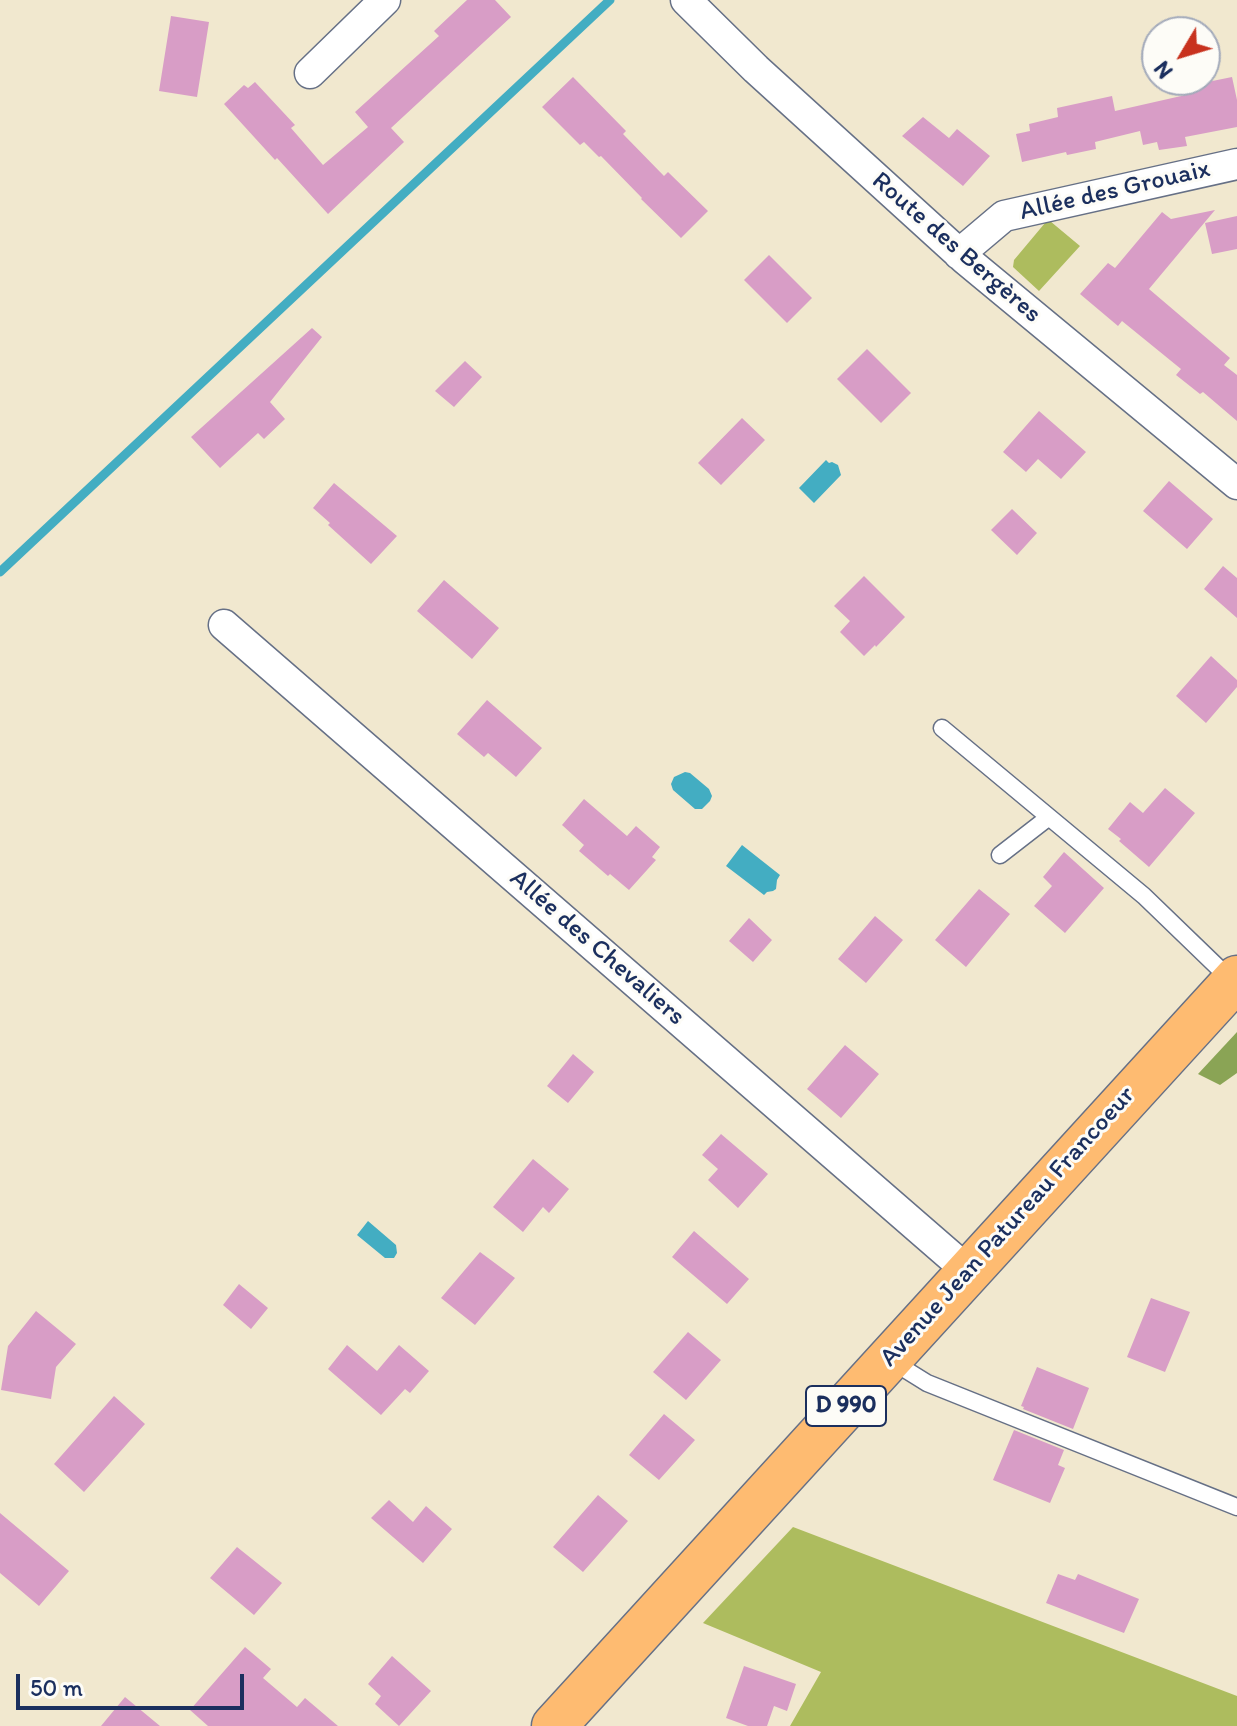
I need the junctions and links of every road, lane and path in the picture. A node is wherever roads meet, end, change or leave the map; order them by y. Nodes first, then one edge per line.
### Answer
1 (385, 0) edge
2 (686, 0) edge
3 (310, 73) dead end
4 (1237, 164) edge
5 (959, 254) junction
6 (1237, 484) edge
7 (224, 625) dead end
8 (942, 728) dead end
9 (1049, 817) junction
10 (1000, 855) dead end
11 (1235, 980) edge
12 (969, 1272) junction
13 (889, 1359) junction
14 (1237, 1507) edge
15 (554, 1726) edge

1 - 3 street
2 - 5 street, Route des Bergères
4 - 5 street, Allée des Grouaix
5 - 6 street, Route des Bergères
7 - 12 street, Allée des Chevaliers
8 - 9 lane
9 - 10 lane
9 - 11 lane
11 - 12 main road, Avenue Jean Patureau Francoeur / D 990
12 - 13 main road, Avenue Jean Patureau Francoeur / D 990
13 - 14 lane
13 - 15 main road, Avenue Jean Patureau Francoeur / D 990

